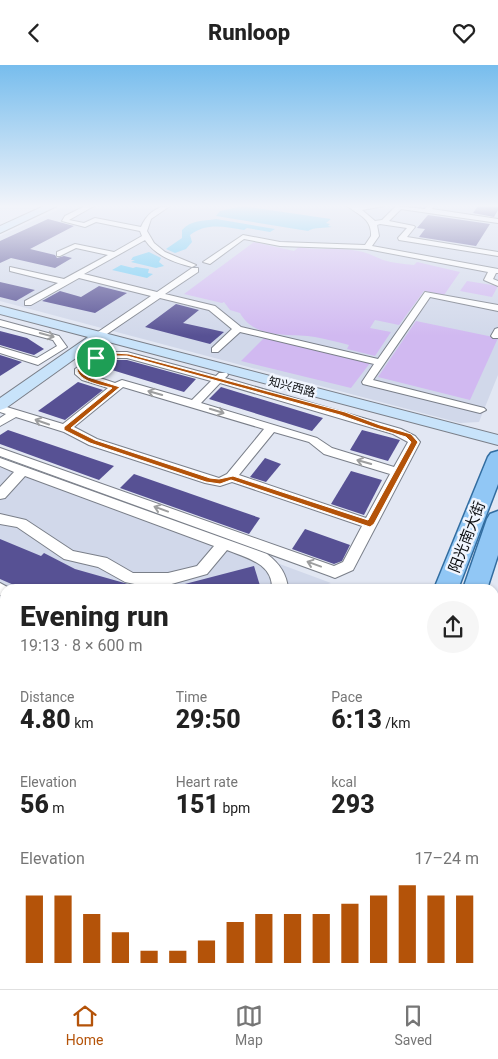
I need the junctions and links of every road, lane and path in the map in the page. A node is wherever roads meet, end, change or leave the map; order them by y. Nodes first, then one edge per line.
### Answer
1 (69, 249) edge
2 (90, 249) edge
3 (121, 249) edge
4 (155, 249) edge
5 (226, 249) edge
6 (378, 249) edge
7 (457, 249) edge
8 (470, 249) edge
9 (60, 254) dead end
10 (114, 254) junction
11 (498, 254) edge
12 (448, 262) junction
13 (194, 267) junction
14 (13, 269) dead end
15 (496, 271) edge
16 (77, 275) junction
17 (66, 282) junction
18 (498, 284) edge
19 (159, 295) junction
20 (28, 303) dead end
21 (498, 308) edge
22 (0, 316) edge
23 (238, 329) junction
24 (98, 336) junction
25 (0, 350) edge
26 (215, 350) dead end
27 (381, 363) junction
28 (221, 377) junction
29 (116, 387) junction
30 (194, 404) junction
31 (0, 407) edge
32 (480, 411) dead end
33 (14, 413) junction
34 (0, 423) edge
35 (271, 427) junction
36 (66, 428) junction
37 (498, 440) edge
38 (0, 452) edge
39 (498, 457) edge
40 (0, 462) edge
41 (23, 470) junction
42 (397, 472) junction
43 (231, 477) junction
44 (0, 495) edge
45 (0, 519) edge
46 (498, 519) edge
47 (370, 524) junction
48 (224, 544) junction
49 (279, 584) edge
50 (448, 584) edge
51 (478, 584) edge

1 - 9 street
2 - 10 street
3 - 10 street
4 - 13 street
5 - 13 street
6 - 12 street
7 - 12 street
8 - 11 street
10 - 16 street
12 - 15 street
13 - 19 street
14 - 17 street
15 - 18 street
16 - 17 street
16 - 19 street
17 - 20 street
19 - 23 street
19 - 24 street
21 - 27 street
22 - 24 street, 知兴西路
22 -> 25 street
23 - 26 street
23 - 27 street
24 - 31 street
24 - 37 street, 知兴西路
27 - 32 street
28 - 29 street
28 - 30 street
28 - 42 street
30 -> 29 street
29 - 36 street
30 -> 35 street
31 - 33 street
33 - 34 street
36 -> 33 street
42 -> 35 street
35 - 43 street
36 - 43 street
47 -> 38 street
39 - 50 main road, 阳光南大街
40 - 41 street
41 - 44 street
41 - 48 street
42 - 47 street
43 - 47 street
45 - 48 street
46 - 51 main road, 阳光南大街
48 - 49 street

